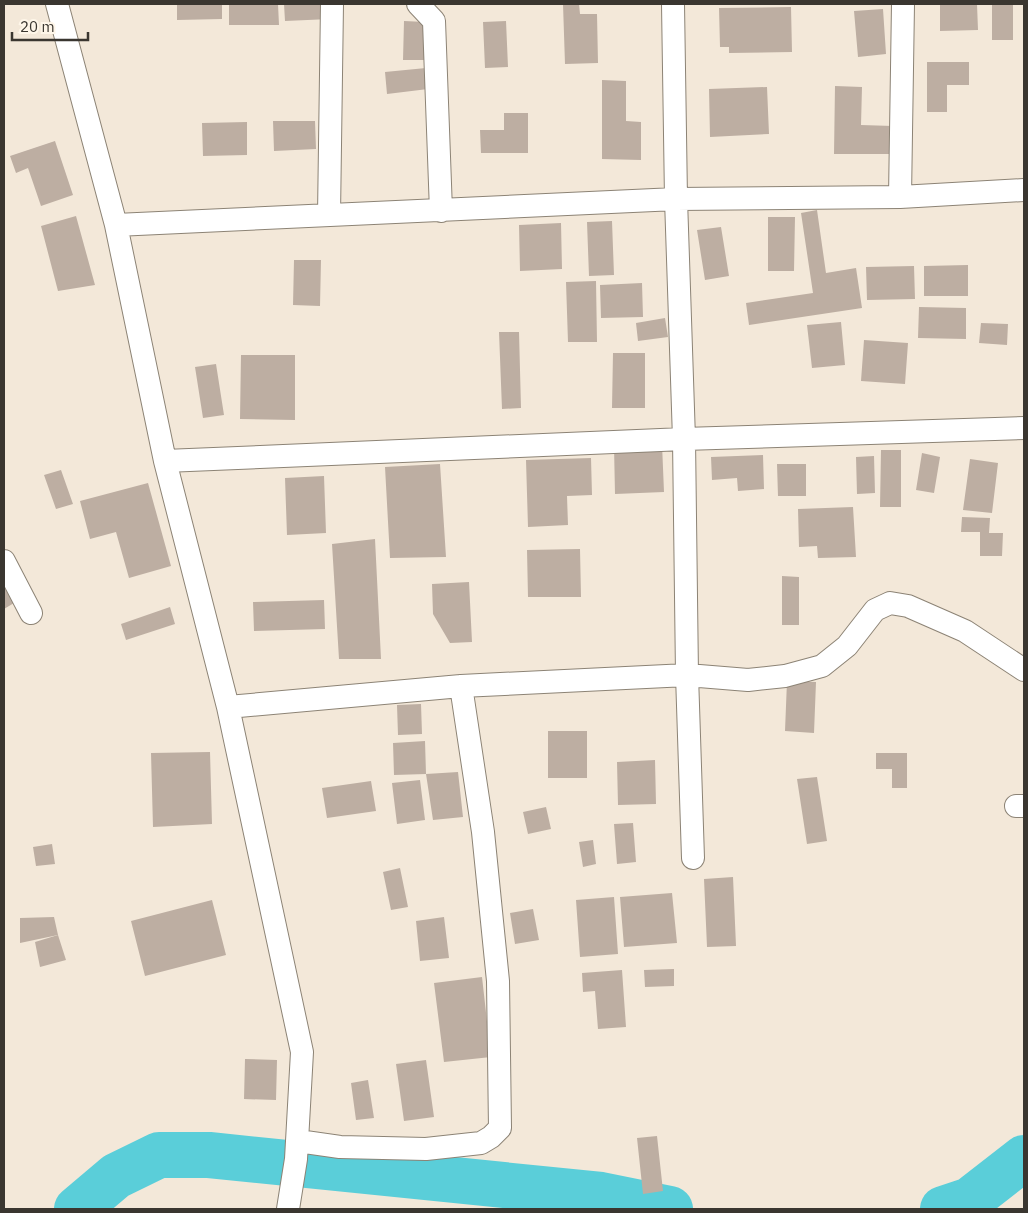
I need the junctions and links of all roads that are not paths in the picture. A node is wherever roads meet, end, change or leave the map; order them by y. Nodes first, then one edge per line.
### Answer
1 (57, 4) edge
2 (332, 4) edge
3 (418, 4) edge
4 (673, 4) edge
5 (903, 4) edge
6 (1024, 190) edge
7 (900, 196) junction
8 (676, 199) junction
9 (441, 211) junction
10 (329, 215) junction
11 (116, 225) junction
12 (1024, 428) edge
13 (684, 439) junction
14 (165, 461) junction
15 (4, 561) edge
16 (31, 613) dead end
17 (1024, 670) edge
18 (687, 674) junction
19 (461, 686) junction
20 (228, 707) junction
21 (693, 858) dead end
22 (297, 1150) junction
23 (288, 1208) edge

1 - 11 street
2 - 10 street
3 - 9 street
4 - 8 street
5 - 7 street
6 - 7 street
7 - 8 street
8 - 9 street
8 - 13 street
9 - 10 street
10 - 11 street
11 - 14 street
12 - 13 street
13 - 14 street
13 - 18 street
14 - 20 street
15 - 16 street
17 - 18 street
18 - 19 street
18 - 21 street
19 - 20 street
19 - 22 street
20 - 22 street
22 - 23 street

